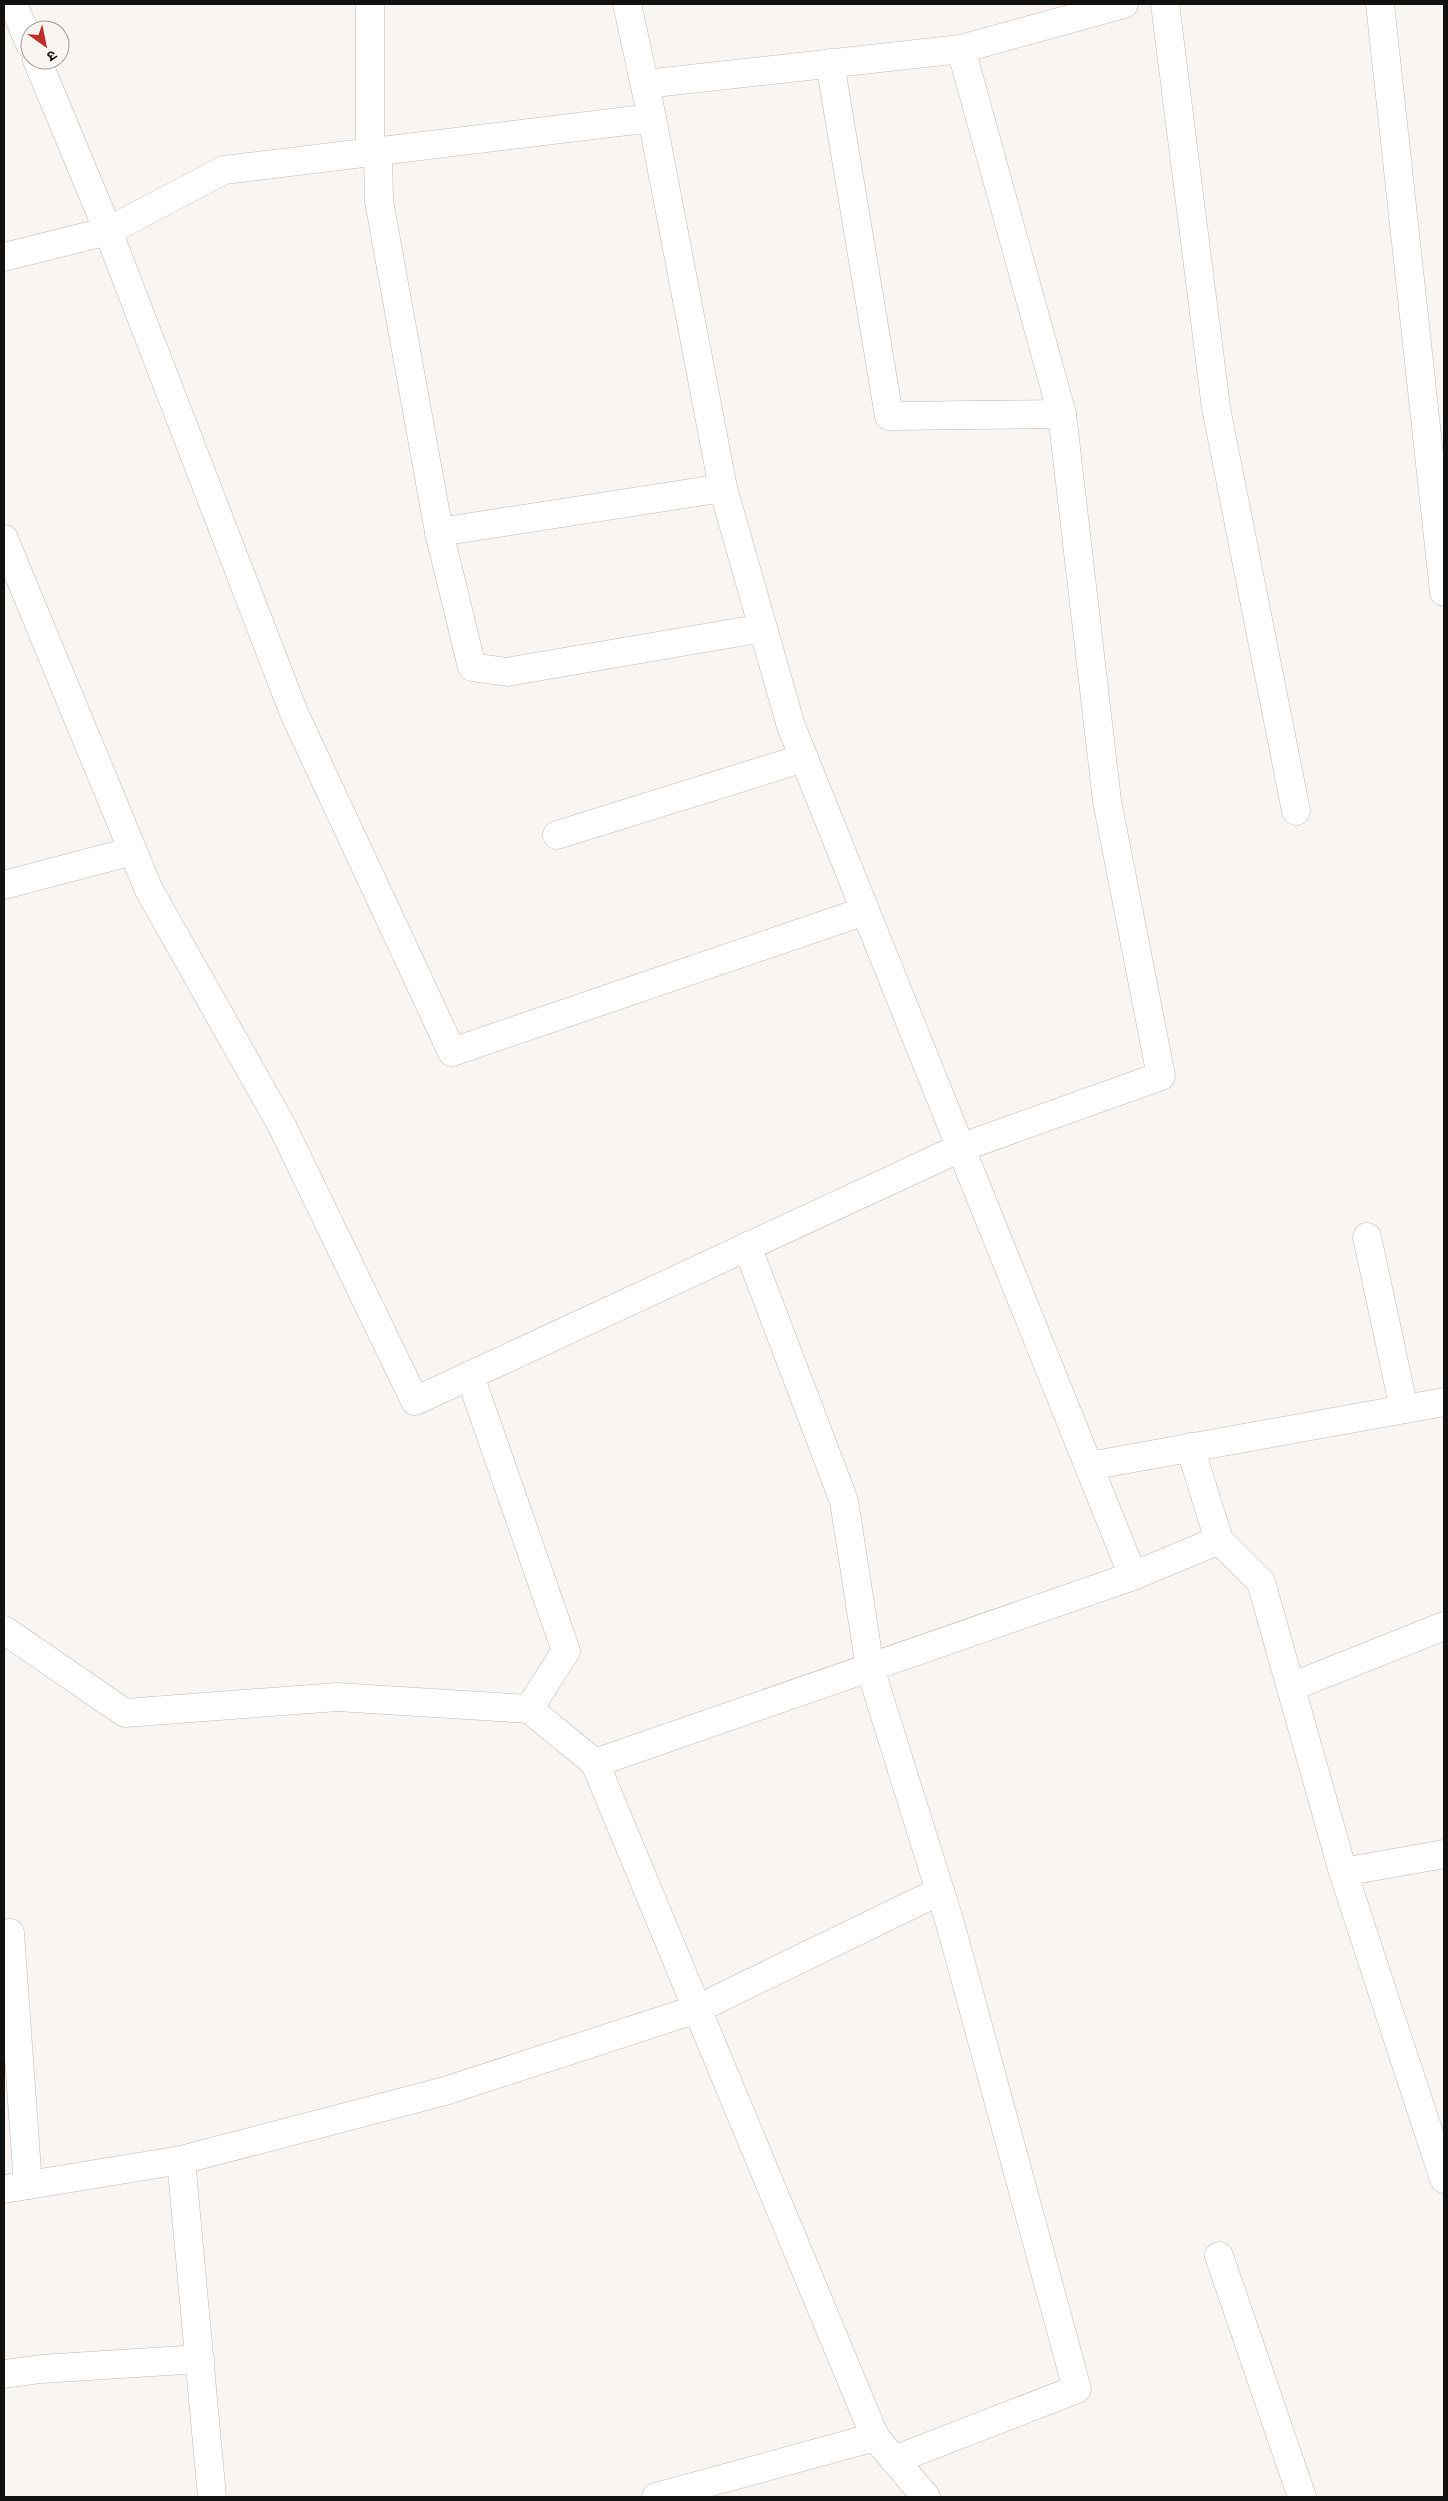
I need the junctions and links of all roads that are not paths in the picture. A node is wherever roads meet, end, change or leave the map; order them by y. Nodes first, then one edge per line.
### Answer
1 (13, 4) edge
2 (370, 4) edge
3 (627, 4) edge
4 (1124, 4) edge
5 (1165, 4) edge
6 (1380, 4) edge
7 (20, 20) edge
8 (960, 48) junction
9 (830, 63) junction
10 (41, 70) edge
11 (645, 84) junction
12 (652, 118) junction
13 (370, 152) junction
14 (108, 231) junction
15 (4, 257) edge
16 (1062, 414) junction
17 (723, 488) junction
18 (439, 532) junction
19 (4, 539) edge
20 (1442, 548) edge
21 (1444, 592) edge
22 (763, 628) junction
23 (804, 758) junction
24 (1296, 811) dead end
25 (557, 835) dead end
26 (133, 852) junction
27 (4, 885) edge
28 (865, 911) junction
29 (960, 1148) junction
30 (1367, 1236) dead end
31 (747, 1246) junction
32 (470, 1376) junction
33 (1444, 1402) edge
34 (1404, 1410) junction
35 (1190, 1447) junction
36 (1089, 1466) junction
37 (1219, 1540) junction
38 (1133, 1576) junction
39 (1444, 1626) edge
40 (4, 1630) edge
41 (870, 1668) junction
42 (1291, 1686) junction
43 (529, 1710) junction
44 (595, 1763) junction
45 (1444, 1854) edge
46 (1343, 1872) junction
47 (940, 1891) junction
48 (10, 1933) dead end
49 (697, 2009) junction
50 (1433, 2108) edge
51 (181, 2160) junction
52 (1444, 2179) edge
53 (16, 2187) edge
54 (1219, 2256) dead end
55 (200, 2359) junction
56 (4, 2374) edge
57 (875, 2437) junction
58 (894, 2460) junction
59 (212, 2497) edge
60 (656, 2497) edge
61 (926, 2497) edge
62 (1302, 2497) edge

1 - 7 street
2 - 13 street
3 - 11 street
4 - 8 street
5 - 24 street
6 - 20 street
8 - 9 street
8 - 16 street
9 - 11 street
9 - 16 street
10 - 14 street
11 - 12 street
12 - 13 street
12 - 17 street
13 - 14 street
13 - 18 street
14 - 15 street
14 - 28 street
16 - 29 street
17 - 18 street
17 - 22 street
18 - 22 street
19 - 26 street
20 - 21 street
22 - 23 street
23 - 25 street
23 - 28 street
26 - 27 street
26 - 32 street
28 - 29 street
29 - 31 street
29 - 36 street
30 - 34 street
31 - 32 street
31 - 41 street
32 - 43 street
33 - 34 street
34 - 35 street
35 - 36 street
35 - 37 street
36 - 38 street
37 - 38 street
37 - 42 street
38 - 41 street
39 - 42 street
40 - 43 street
41 - 44 street
41 - 47 street
42 - 46 street
43 - 44 street
44 - 49 street
45 - 46 street
46 - 50 street
47 - 49 street
47 - 58 street
48 - 53 street
49 - 51 street
49 - 57 street
50 - 52 street
51 - 53 street
51 - 55 street
54 - 62 street
55 - 56 street
55 - 59 street
57 - 58 street
57 - 60 street
58 - 61 street

